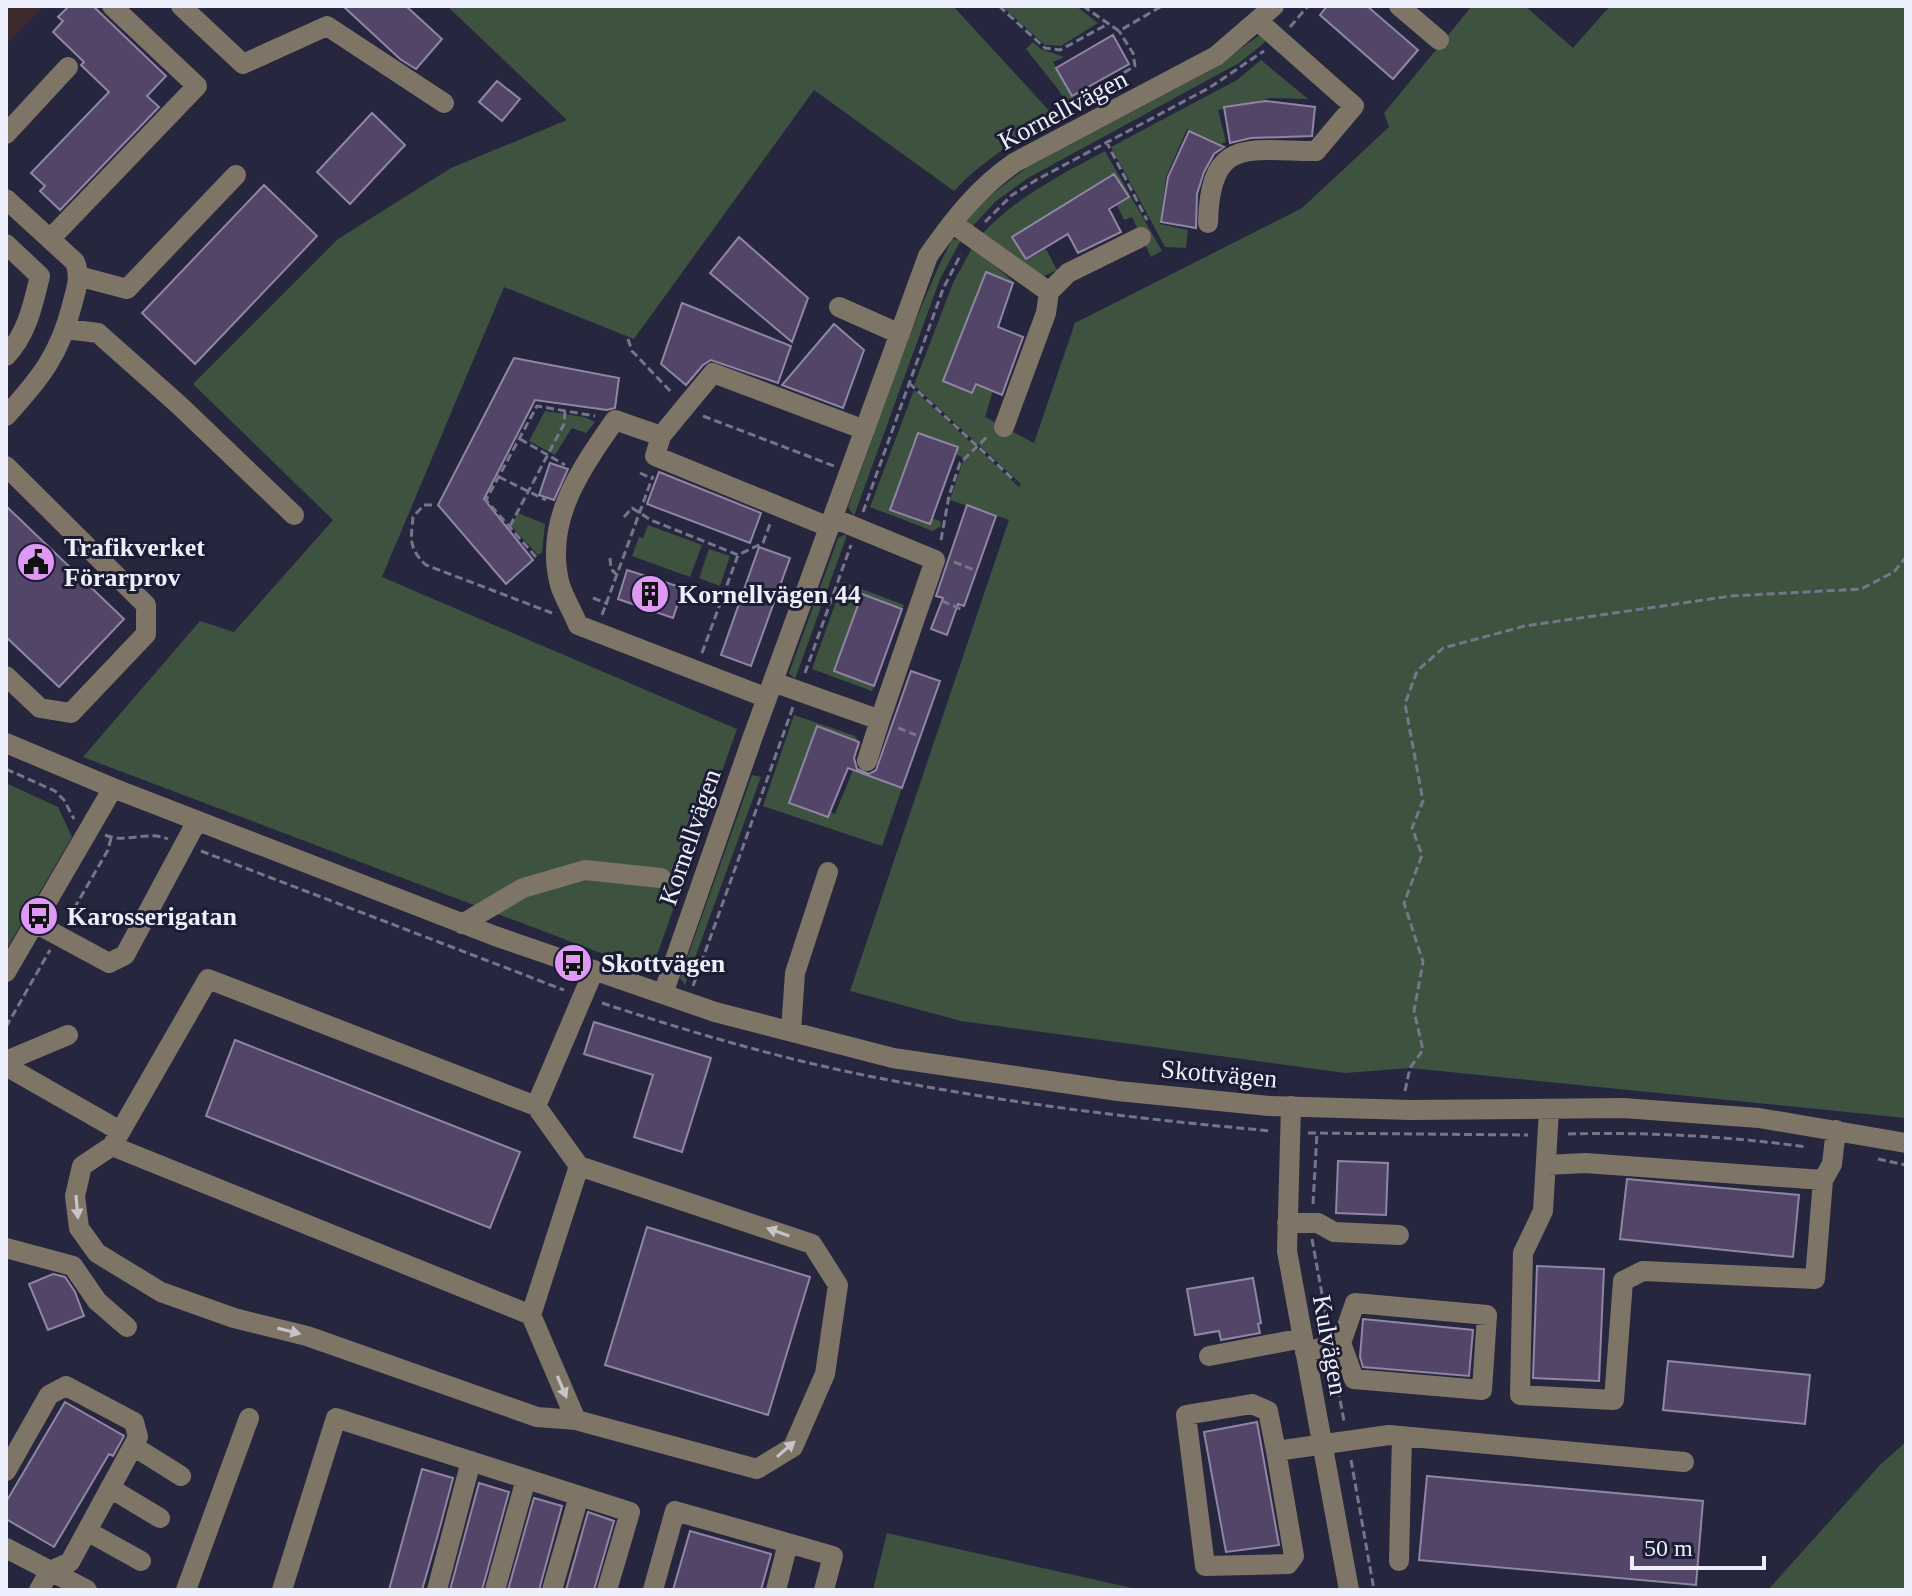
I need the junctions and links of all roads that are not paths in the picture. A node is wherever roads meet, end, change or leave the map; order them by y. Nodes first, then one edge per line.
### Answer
1 (112, 6) edge
2 (1274, 6) edge
3 (1399, 6) edge
4 (192, 10) edge
5 (1258, 21) junction
6 (1439, 40) dead end
7 (68, 67) dead end
8 (444, 103) dead end
9 (6, 134) edge
10 (236, 175) dead end
11 (6, 199) edge
12 (952, 223) junction
13 (1208, 223) dead end
14 (1141, 237) road end
15 (50, 239) junction
16 (6, 244) edge
17 (78, 276) junction
18 (1049, 292) junction
19 (839, 307) dead end
20 (66, 329) junction
21 (900, 334) junction
22 (6, 356) edge
23 (6, 416) edge
24 (1004, 427) road end
25 (865, 430) junction
26 (661, 436) junction
27 (6, 466) edge
28 (294, 515) dead end
29 (831, 523) junction
30 (6, 676) edge
31 (770, 690) junction
32 (880, 720) junction
33 (6, 743) edge
34 (867, 761) dead end
35 (113, 788) junction
36 (197, 821) junction
37 (828, 872) dead end
38 (661, 878) dead end
39 (35, 923) junction
40 (462, 924) junction
41 (594, 970) junction
42 (6, 972) edge
43 (663, 994) junction
44 (791, 1031) junction
45 (68, 1035) dead end
46 (6, 1064) edge
47 (536, 1106) junction
48 (1291, 1106) junction
49 (1549, 1110) junction
50 (116, 1138) junction
51 (1835, 1140) junction
52 (1906, 1143) edge
53 (1546, 1165) junction
54 (579, 1166) junction
55 (1823, 1180) junction
56 (1287, 1223) junction
57 (1399, 1235) dead end
58 (6, 1248) edge
59 (531, 1315) junction
60 (127, 1327) dead end
61 (1341, 1343) junction
62 (1304, 1345) junction
63 (1209, 1356) dead end
64 (249, 1418) dead end
65 (576, 1420) junction
66 (1402, 1436) junction
67 (1322, 1443) junction
68 (133, 1446) junction
69 (1276, 1451) junction
70 (471, 1461) junction
71 (1684, 1462) dead end
72 (6, 1471) edge
73 (181, 1476) dead end
74 (526, 1479) junction
75 (110, 1488) junction
76 (579, 1496) junction
77 (160, 1518) dead end
78 (87, 1531) junction
79 (788, 1543) junction
80 (6, 1548) edge
81 (141, 1561) dead end
82 (1399, 1561) dead end
83 (50, 1571) junction
84 (39, 1590) edge
85 (87, 1590) edge
86 (186, 1590) edge
87 (282, 1590) edge
88 (437, 1590) edge
89 (495, 1590) edge
90 (552, 1590) edge
91 (607, 1590) edge
92 (653, 1590) edge
93 (776, 1590) edge
94 (824, 1590) edge
95 (1349, 1590) edge

1 - 15 street
2 - 5 street, Kornellvägen
3 - 6 street
4 - 8 street
5 - 12 street, Kornellvägen
5 - 13 street
7 - 9 street
10 - 17 street
11 - 15 street
12 - 18 street
12 - 21 street, Kornellvägen
14 - 18 street
15 - 17 street
16 - 22 street
17 - 20 street
18 - 24 street
19 - 21 street
20 - 23 street
20 - 28 street
21 - 25 street, Kornellvägen
25 - 26 street
25 - 29 street, Kornellvägen
26 - 29 street
26 - 31 street
27 - 30 street
29 - 31 street, Kornellvägen
29 - 32 street
31 - 32 street
31 - 43 street, Kornellvägen
32 - 34 street
33 - 35 street, Skottvägen
35 - 36 street, Skottvägen
35 - 39 street
36 - 39 street
36 - 40 street, Skottvägen
37 - 44 street
38 - 40 street
39 - 42 street
40 - 41 street, Skottvägen
41 - 43 street, Skottvägen
41 - 47 street
43 - 44 street, Skottvägen
44 - 48 street, Skottvägen
45 - 46 street
46 - 50 street
47 - 50 street
47 - 54 street
48 - 49 street, Skottvägen
48 - 56 street, Kulvägen
49 - 51 street, Skottvägen
49 - 53 street
50 - 59 street
50 -> 65 street
51 - 52 street, Skottvägen
51 - 55 street
53 - 55 street
53 - 55 street
54 - 59 street
65 -> 54 street
56 - 57 street
56 - 62 street, Kulvägen
58 - 60 street
59 -> 65 street
61 - 61 street
61 - 62 street
62 - 63 street
62 - 67 street, Kulvägen
64 - 86 street
66 - 67 street
66 - 71 street
66 - 82 street
67 - 69 street
67 - 95 street, Kulvägen
68 - 72 street
68 - 73 street
68 - 75 street
69 - 69 street
70 - 74 street
70 - 87 street
70 - 88 street
74 - 76 street
74 - 89 street
75 - 77 street
75 - 78 street
76 - 90 street
76 - 91 street
78 - 81 street
78 - 83 street
79 - 92 street
79 - 93 street
79 - 94 street
80 - 83 street
83 - 84 street
83 - 85 street

